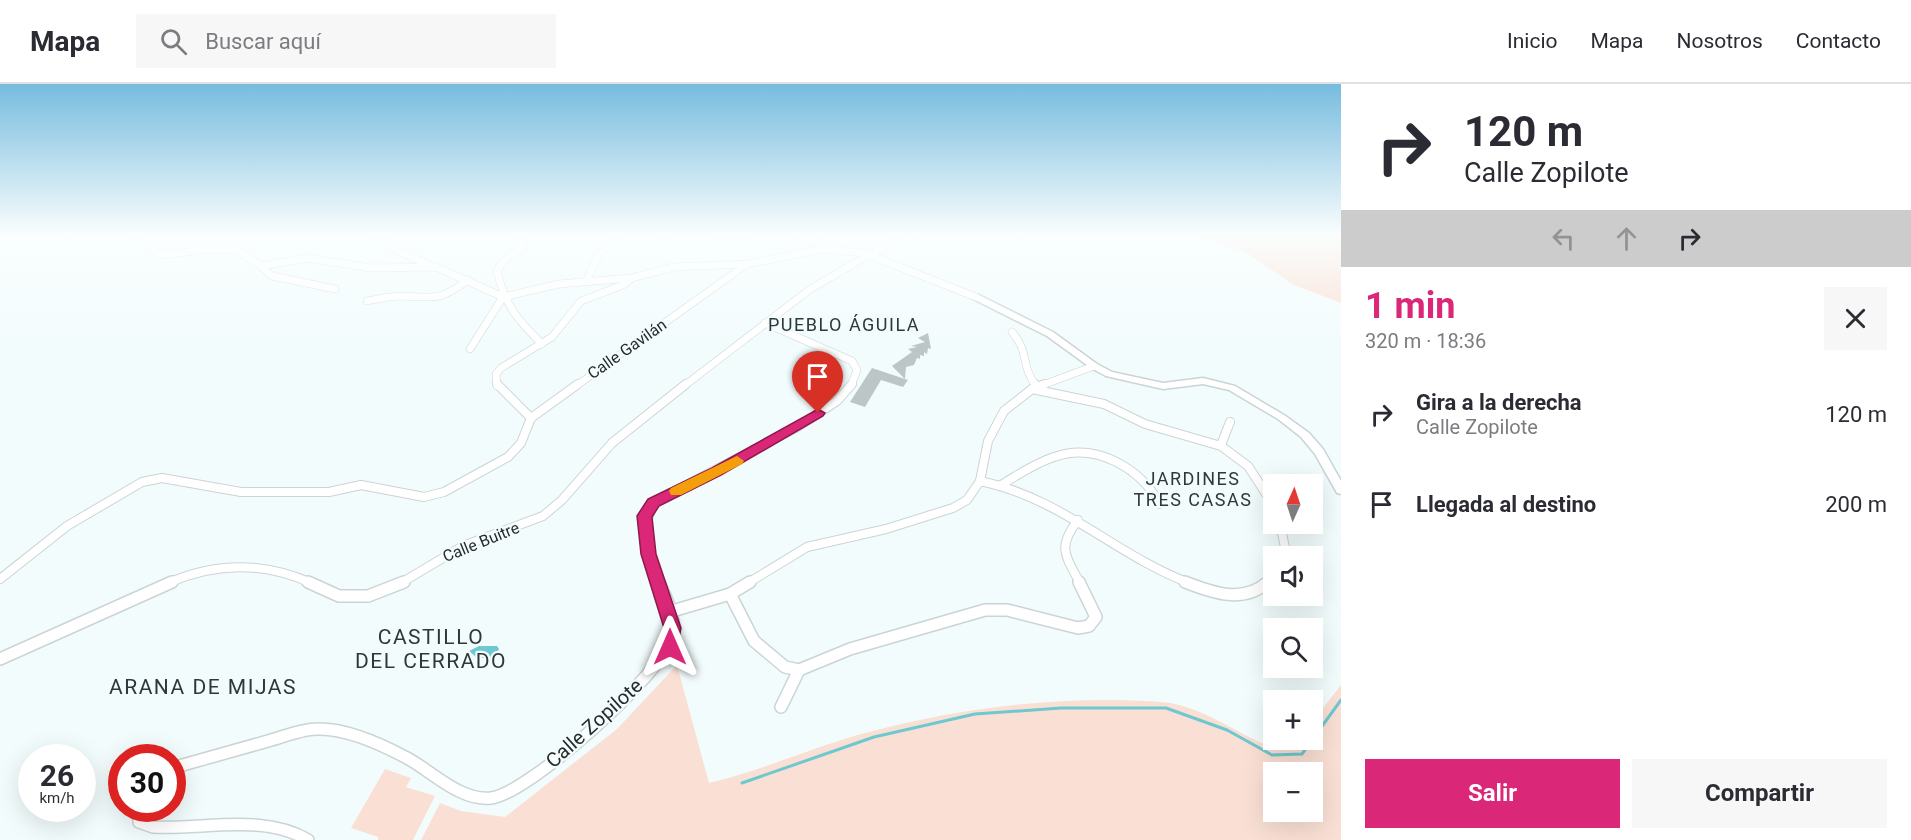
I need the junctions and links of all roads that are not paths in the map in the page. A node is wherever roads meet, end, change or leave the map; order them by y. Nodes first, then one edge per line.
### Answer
1 (265, 269) edge
2 (442, 269) edge
3 (497, 269) edge
4 (590, 269) edge
5 (665, 269) edge
6 (740, 269) edge
7 (841, 269) edge
8 (905, 269) edge
9 (631, 278) junction
10 (468, 280) junction
11 (587, 280) junction
12 (335, 289) dead end
13 (503, 297) junction
14 (976, 297) joint
15 (367, 301) dead end
16 (765, 323) junction
17 (1012, 332) dead end
18 (542, 344) junction
19 (470, 350) dead end
20 (1094, 366) junction
21 (1035, 388) junction
22 (531, 418) junction
23 (1230, 422) dead end
24 (1221, 445) junction
25 (980, 481) junction
26 (1001, 485) junction
27 (1263, 489) edge
28 (1341, 490) edge
29 (1160, 504) dead end
30 (1078, 520) junction
31 (0, 579) edge
32 (1263, 585) edge
33 (730, 594) junction
34 (669, 612) junction
35 (0, 659) edge
36 (799, 670) junction
37 (781, 707) dead end
38 (186, 764) edge
39 (139, 822) edge
40 (308, 840) edge

1 - 12 street
2 - 10 street
3 - 13 street
4 - 11 street
5 - 9 street
6 - 22 street, Calle Gavilán
7 - 16 street, Calle Buitre
8 - 14 street
9 - 11 street
9 - 18 street
10 - 13 street
10 - 15 street
11 - 13 street
13 - 18 street
13 - 19 street
14 - 20 street
16 - 34 street, Calle Zopilote
16 - 35 street, Calle Buitre
17 - 21 street
18 - 22 street
20 - 21 street
20 - 28 street
21 - 24 street
21 - 25 street
22 - 31 street
23 - 24 street
24 - 27 street
25 - 26 street
25 - 33 street
26 - 29 street
26 - 30 street
30 - 32 street
30 - 36 street
33 - 34 street
33 - 36 street
34 - 38 street, Calle Zopilote
36 - 37 street
39 - 40 street

